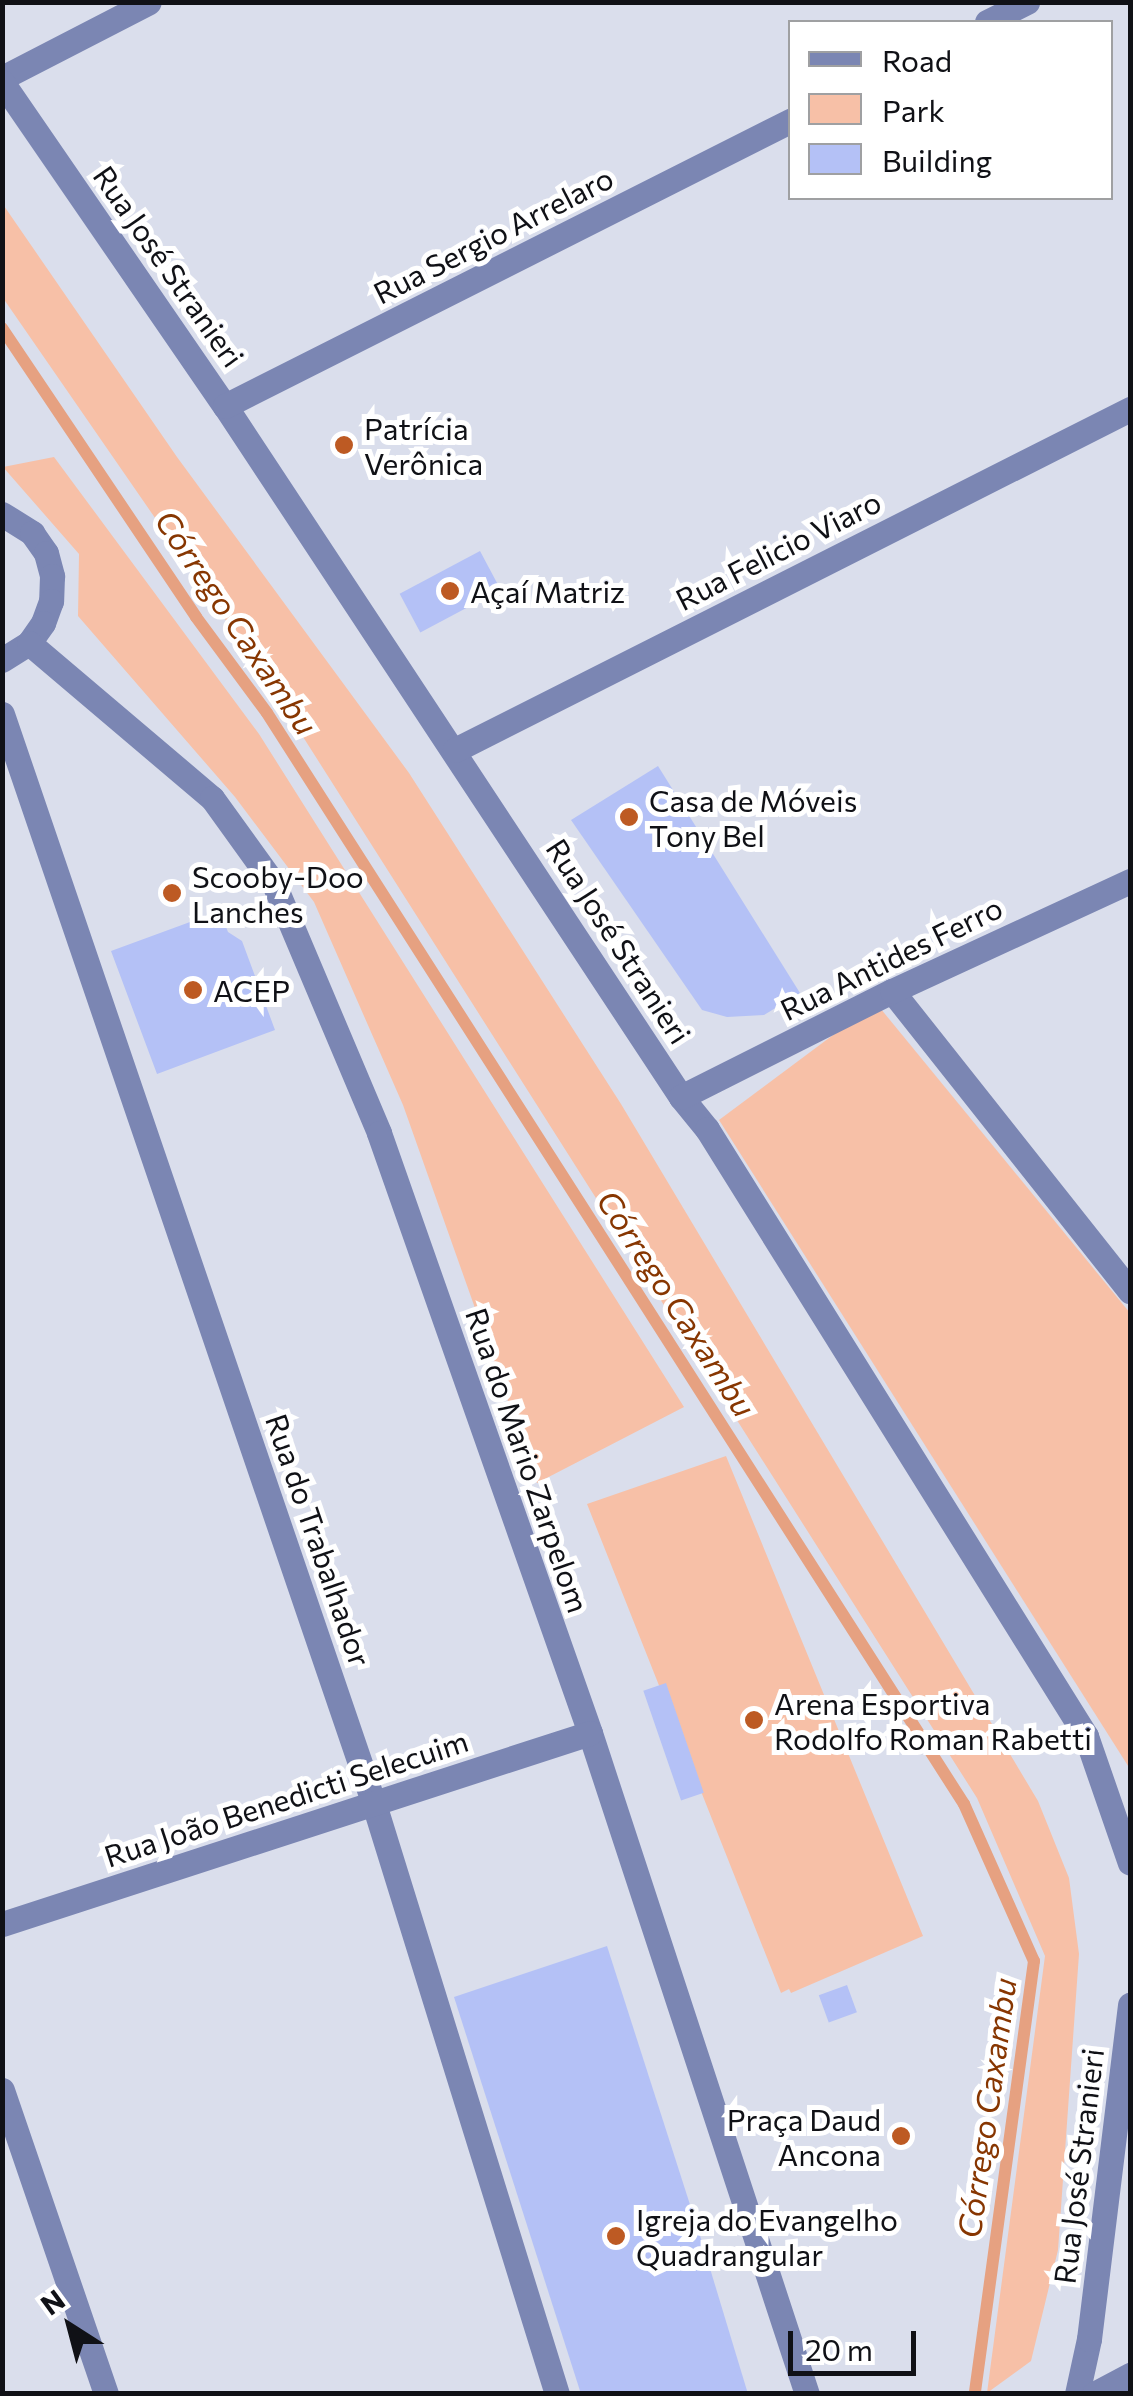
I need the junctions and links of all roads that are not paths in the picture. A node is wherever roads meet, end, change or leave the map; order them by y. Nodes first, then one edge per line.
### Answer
1 (149, 2) edge
2 (1027, 2) edge
3 (991, 20) edge
4 (2, 80) edge
5 (788, 123) edge
6 (226, 406) junction
7 (1130, 408) edge
8 (2, 514) edge
9 (29, 643) junction
10 (2, 660) edge
11 (2, 714) edge
12 (455, 750) junction
13 (1130, 880) edge
14 (892, 990) junction
15 (680, 1096) junction
16 (1130, 1291) edge
17 (590, 1733) junction
18 (374, 1804) junction
19 (1130, 1863) edge
20 (2, 1924) edge
21 (1130, 2005) edge
22 (2, 2090) edge
23 (1130, 2375) edge
24 (106, 2394) edge
25 (556, 2394) edge
26 (807, 2394) edge
27 (1077, 2394) edge
28 (1094, 2394) edge

1 - 4 street
2 - 3 street
4 - 6 street, Rua José Stranieri
5 - 6 street, Rua Sergio Arrelaro
6 - 12 street, Rua José Stranieri
7 - 12 street, Rua Felicio Viaro
8 - 9 street
9 - 10 street
9 - 17 street, Rua do Mario Zarpelom
11 - 18 street, Rua do Trabalhador
12 - 15 street, Rua José Stranieri
13 - 14 street, Rua Antides Ferro
14 - 15 street, Rua Antides Ferro
14 - 16 street
15 - 19 street, Rua José Stranieri
17 - 18 street, Rua João Benedicti Selecuim
17 - 26 street, Rua do Mario Zarpelom
18 - 20 street, Rua João Benedicti Selecuim
18 - 25 street, Rua do Trabalhador
21 - 27 street, Rua José Stranieri
22 - 24 street
23 - 28 street

